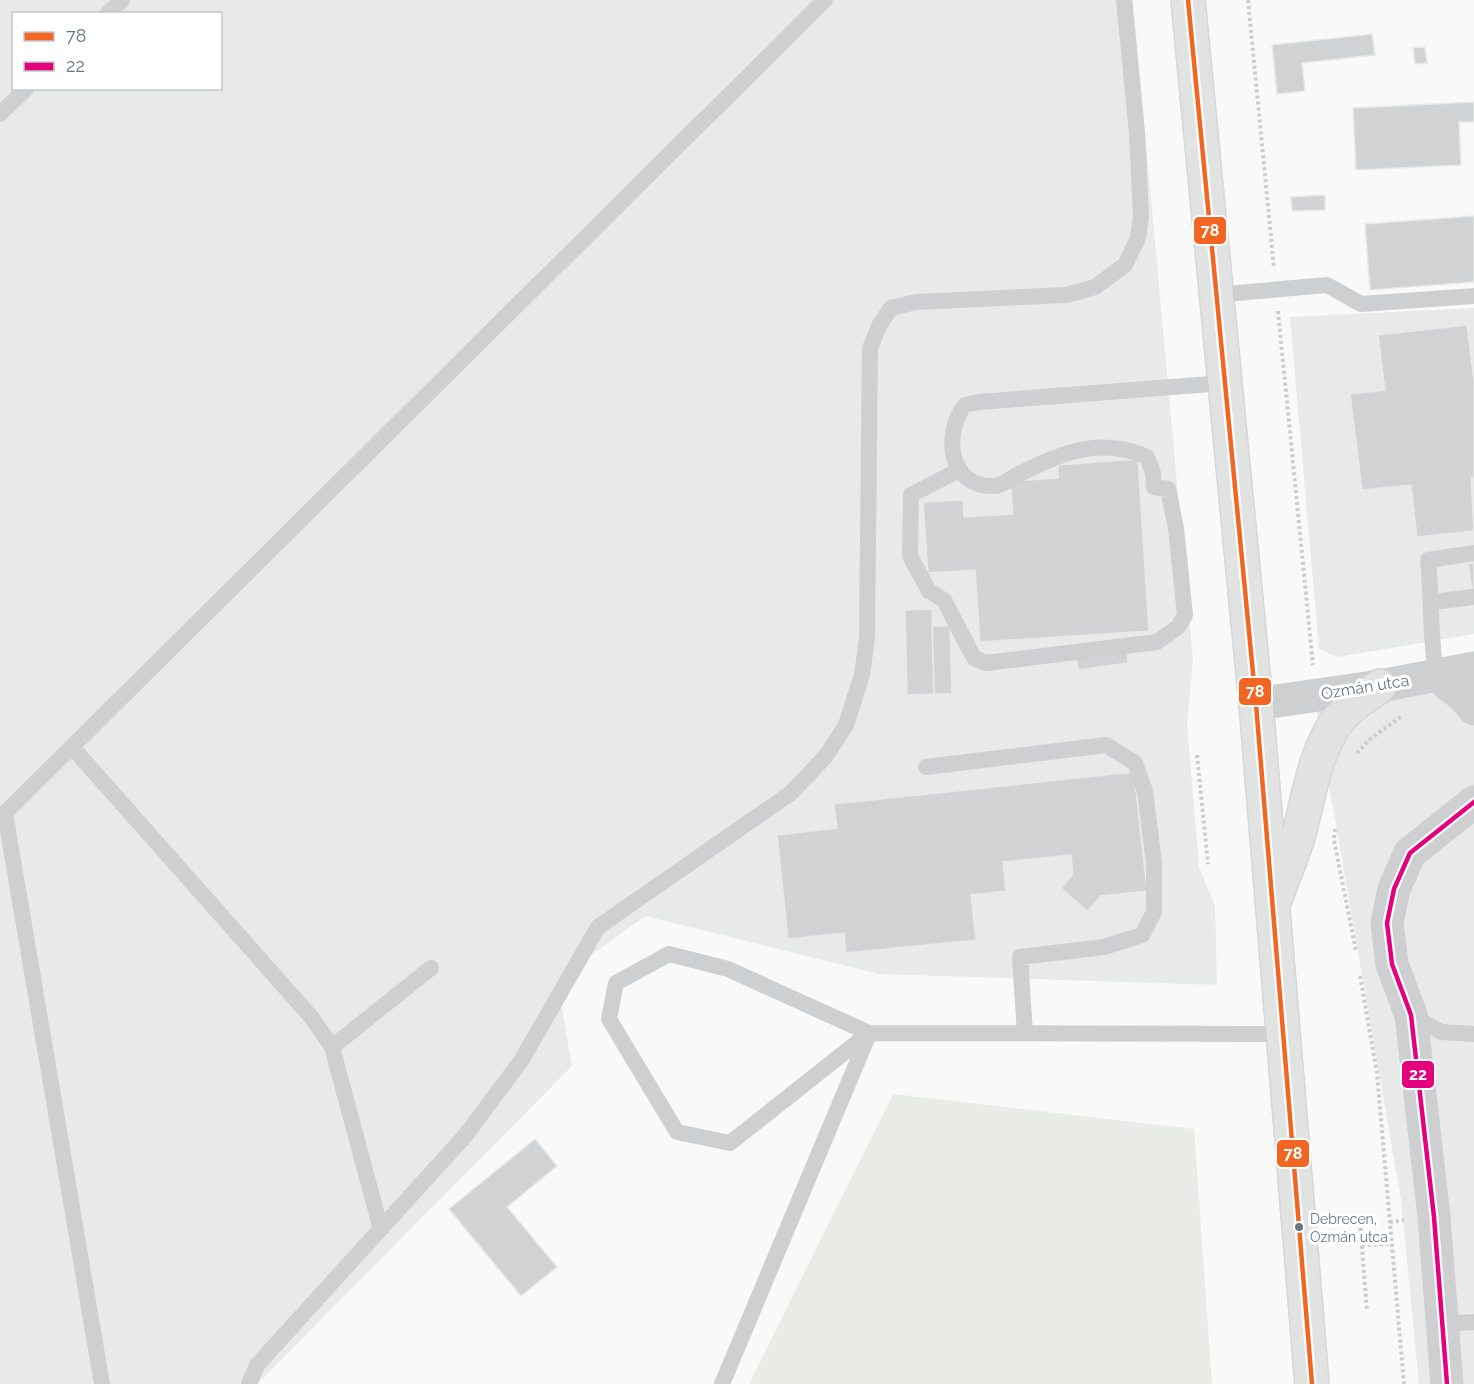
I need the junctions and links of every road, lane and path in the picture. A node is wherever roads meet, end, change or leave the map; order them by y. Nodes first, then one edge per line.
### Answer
1 (122, 0) edge
2 (825, 0) edge
3 (1124, 0) edge
4 (1188, 0) edge
5 (1248, 0) edge
6 (109, 12) edge
7 (25, 90) edge
8 (0, 114) edge
9 (1276, 289) junction
10 (1215, 295) junction
11 (1474, 296) edge
12 (1223, 383) junction
13 (959, 471) junction
14 (1474, 553) edge
15 (1473, 597) edge
16 (1432, 602) junction
17 (1474, 668) edge
18 (1436, 675) junction
19 (1380, 686) junction
20 (1315, 696) junction
21 (1256, 704) junction
22 (1474, 709) edge
23 (1403, 714) dead end
24 (72, 747) junction
25 (1337, 752) junction
26 (1197, 755) dead end
27 (926, 768) dead end
28 (1474, 802) edge
29 (2, 816) edge
30 (1336, 819) dead end
31 (1209, 864) dead end
32 (1272, 910) junction
33 (1357, 961) dead end
34 (431, 968) dead end
35 (1359, 972) dead end
36 (1411, 1015) junction
37 (869, 1033) junction
38 (1025, 1033) junction
39 (1282, 1034) junction
40 (1474, 1034) edge
41 (332, 1047) junction
42 (1360, 1222) dead end
43 (380, 1226) junction
44 (1392, 1244) junction
45 (1362, 1245) junction
46 (1367, 1311) dead end
47 (1459, 1323) edge
48 (102, 1384) edge
49 (249, 1384) edge
50 (723, 1384) edge
51 (1312, 1384) edge
52 (1404, 1384) edge
53 (1447, 1384) edge

1 - 6 lane
2 - 24 lane
3 - 43 lane
4 - 10 main road
5 - 9 path
7 - 8 lane
9 - 10 lane
9 - 11 lane
9 - 20 path
10 - 12 main road
12 - 13 lane
12 - 21 main road
13 - 13 lane
14 - 16 lane
15 - 16 lane
16 - 18 lane
17 - 18 street, Ozmán utca
18 - 19 street, Ozmán utca
18 - 22 street
19 - 20 street, Ozmán utca
19 - 25 main road
20 - 21 street, Ozmán utca
21 - 32 main road
23 - 25 path
24 - 29 lane
24 - 41 lane
25 - 32 main road
26 - 31 path
27 - 38 lane
28 - 36 street
29 - 48 lane
30 - 33 path
32 - 39 main road
34 - 41 lane
35 - 44 path
36 - 40 lane
36 - 47 street
37 - 37 lane
37 - 38 lane
37 - 50 lane
38 - 39 lane
39 - 51 main road
41 - 43 lane
42 - 45 path
43 - 49 lane
44 - 45 path
44 - 52 path
45 - 46 path
47 - 53 street

